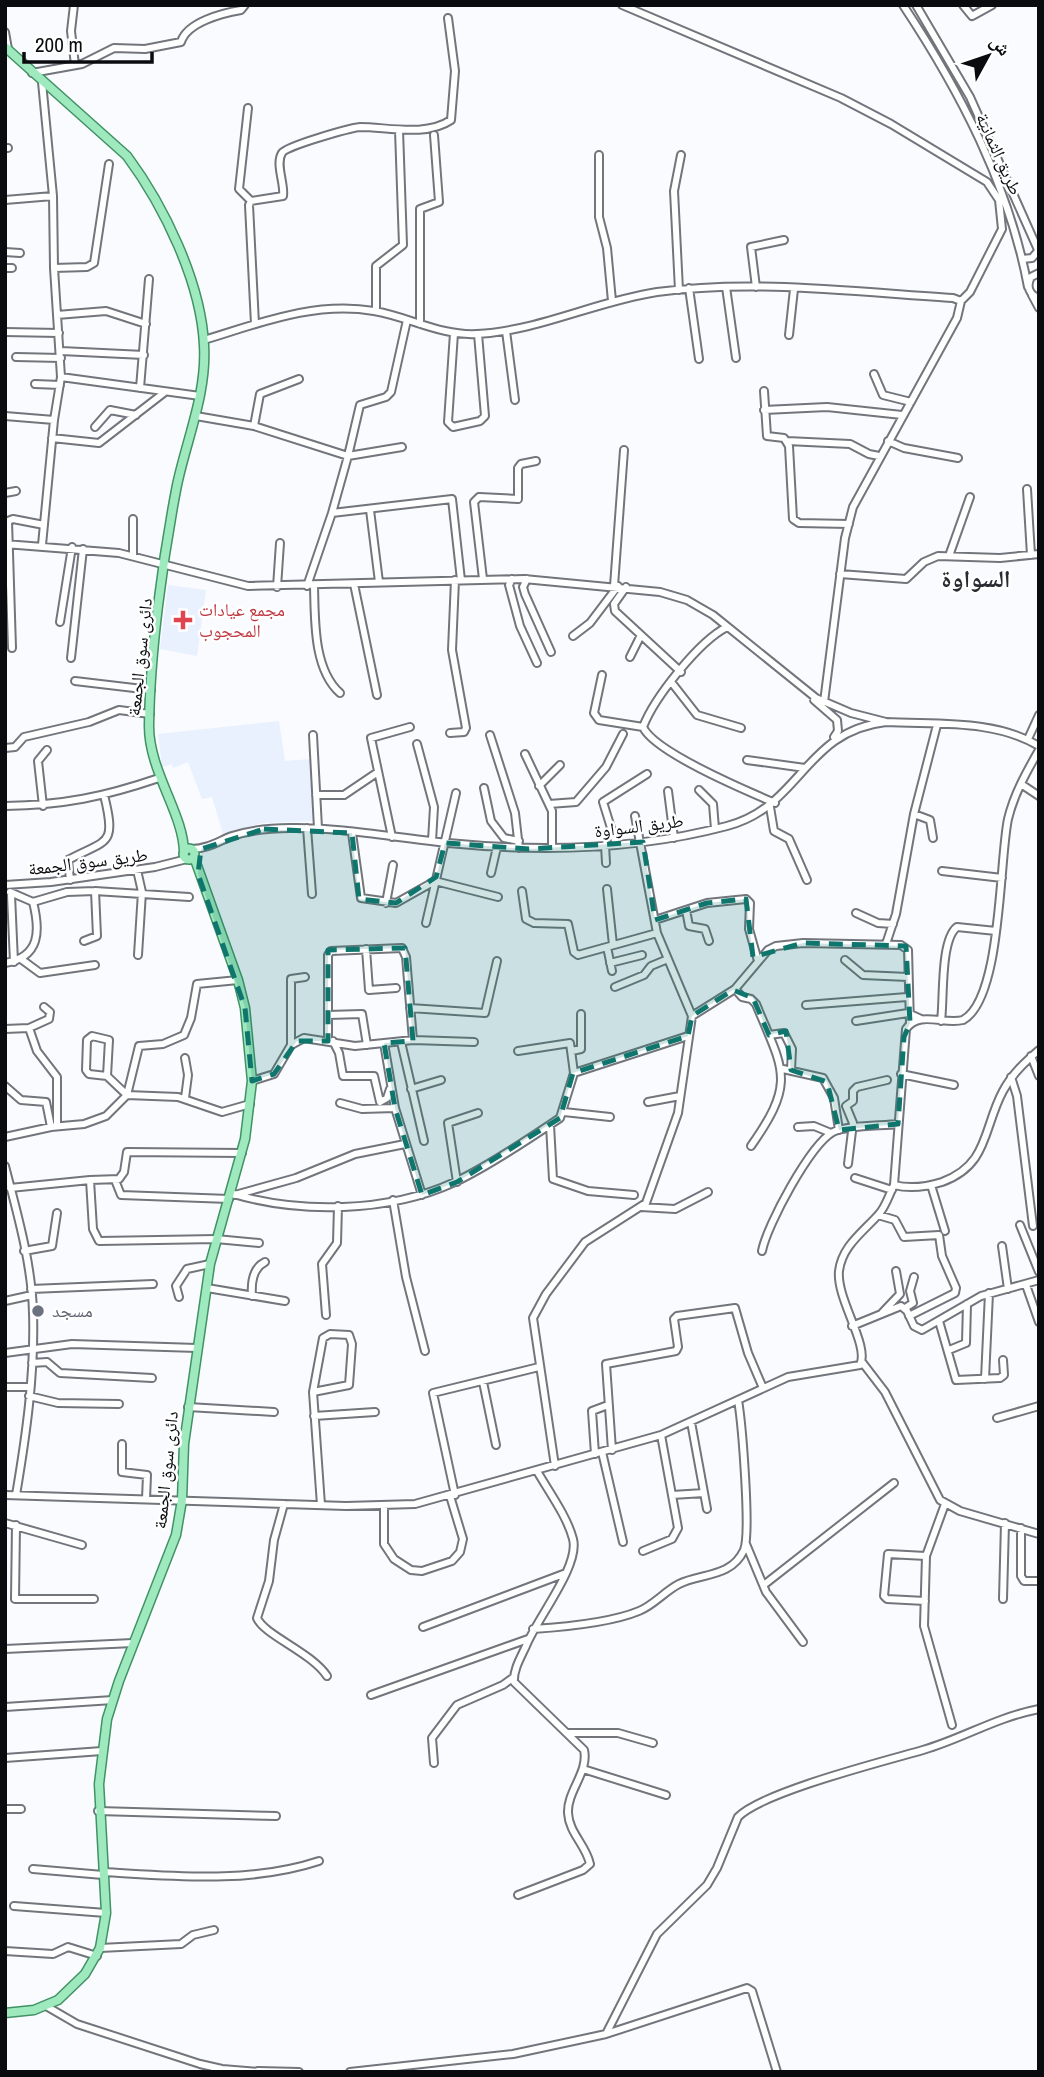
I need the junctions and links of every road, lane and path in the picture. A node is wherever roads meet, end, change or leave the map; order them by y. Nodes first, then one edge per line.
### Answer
1 (74, 5) edge
2 (245, 5) edge
3 (622, 5) edge
4 (904, 5) edge
5 (916, 5) edge
6 (963, 5) edge
7 (992, 5) edge
8 (632, 7) edge
9 (448, 18) dead end
10 (5, 32) edge
11 (6, 48) edge
12 (75, 65) junction
13 (32, 73) junction
14 (42, 82) junction
15 (248, 108) dead end
16 (399, 130) junction
17 (435, 135) dead end
18 (599, 155) dead end
19 (681, 155) dead end
20 (109, 164) dead end
21 (54, 196) junction
22 (5, 200) edge
23 (251, 201) junction
24 (1015, 231) junction
25 (1000, 233) junction
26 (784, 240) dead end
27 (5, 252) edge
28 (1038, 252) edge
29 (20, 253) dead end
30 (1022, 259) junction
31 (54, 268) junction
32 (1039, 273) edge
33 (149, 279) dead end
34 (726, 287) junction
35 (756, 287) junction
36 (688, 289) junction
37 (794, 289) junction
38 (679, 290) junction
39 (1029, 290) junction
40 (1039, 298) edge
41 (612, 301) junction
42 (961, 301) junction
43 (1039, 308) edge
44 (376, 311) junction
45 (57, 315) junction
46 (407, 320) junction
47 (146, 324) junction
48 (255, 324) junction
49 (420, 324) junction
50 (506, 331) junction
51 (5, 332) edge
52 (60, 333) junction
53 (454, 334) junction
54 (478, 334) junction
55 (789, 335) dead end
56 (204, 340) junction
57 (61, 354) junction
58 (144, 355) junction
59 (16, 357) dead end
60 (736, 358) dead end
61 (699, 359) dead end
62 (874, 374) dead end
63 (61, 377) junction
64 (299, 379) dead end
65 (35, 384) dead end
66 (60, 386) junction
67 (141, 388) junction
68 (764, 391) dead end
69 (166, 392) junction
70 (200, 396) junction
71 (515, 400) dead end
72 (911, 402) junction
73 (764, 410) junction
74 (136, 415) junction
75 (902, 415) junction
76 (5, 416) edge
77 (196, 416) junction
78 (54, 421) junction
79 (254, 426) junction
80 (95, 427) dead end
81 (52, 438) junction
82 (787, 441) junction
83 (888, 441) junction
84 (402, 447) dead end
85 (624, 450) dead end
86 (348, 456) junction
87 (879, 456) junction
88 (958, 458) dead end
89 (536, 461) dead end
90 (1027, 489) dead end
91 (16, 491) dead end
92 (5, 493) edge
93 (970, 497) dead end
94 (370, 510) junction
95 (332, 513) junction
96 (133, 519) dead end
97 (849, 524) junction
98 (44, 525) junction
99 (280, 543) dead end
100 (7, 544) edge
101 (42, 545) junction
102 (72, 547) junction
103 (83, 549) junction
104 (1039, 554) edge
105 (1031, 555) junction
106 (133, 556) junction
107 (949, 556) junction
108 (166, 564) junction
109 (840, 574) junction
110 (482, 579) junction
111 (512, 579) junction
112 (527, 579) junction
113 (458, 580) junction
114 (379, 582) junction
115 (354, 584) junction
116 (310, 586) junction
117 (277, 587) junction
118 (619, 587) junction
119 (60, 622) dead end
120 (727, 627) junction
121 (641, 635) junction
122 (573, 636) dead end
123 (12, 648) dead end
124 (551, 652) dead end
125 (630, 657) dead end
126 (71, 658) dead end
127 (537, 663) dead end
128 (681, 672) junction
129 (602, 675) dead end
130 (75, 681) dead end
131 (672, 683) junction
132 (803, 689) junction
133 (151, 690) junction
134 (340, 692) dead end
135 (377, 695) dead end
136 (824, 702) junction
137 (150, 714) junction
138 (1039, 715) edge
139 (886, 722) junction
140 (937, 725) junction
141 (410, 727) dead end
142 (643, 727) junction
143 (741, 728) dead end
144 (450, 733) dead end
145 (623, 734) dead end
146 (313, 735) dead end
147 (490, 735) dead end
148 (1028, 739) junction
149 (829, 743) junction
150 (417, 744) dead end
151 (5, 748) edge
152 (1039, 748) edge
153 (47, 750) dead end
154 (526, 754) dead end
155 (747, 760) dead end
156 (561, 765) dead end
157 (805, 768) junction
158 (377, 772) junction
159 (647, 774) dead end
160 (159, 778) junction
161 (1021, 784) junction
162 (540, 786) junction
163 (484, 788) dead end
164 (668, 790) dead end
165 (699, 790) dead end
166 (456, 793) dead end
167 (316, 795) junction
168 (104, 796) junction
169 (1039, 796) edge
170 (549, 804) junction
171 (772, 805) junction
172 (5, 806) edge
173 (43, 806) junction
174 (914, 814) junction
175 (635, 816) dead end
176 (307, 828) junction
177 (318, 828) junction
178 (715, 829) junction
179 (352, 833) junction
180 (392, 838) junction
181 (674, 838) junction
182 (933, 838) dead end
183 (432, 841) junction
184 (643, 842) junction
185 (445, 843) junction
186 (616, 844) junction
187 (519, 845) junction
188 (605, 845) junction
189 (497, 847) junction
190 (552, 848) junction
191 (192, 853) junction
192 (174, 862) junction
193 (606, 863) dead end
194 (393, 865) dead end
195 (137, 870) junction
196 (197, 871) junction
197 (942, 871) dead end
198 (491, 873) dead end
199 (1002, 878) junction
200 (70, 880) junction
201 (807, 880) dead end
202 (435, 881) junction
203 (5, 886) edge
204 (607, 889) dead end
205 (95, 891) junction
206 (522, 891) dead end
207 (142, 892) junction
208 (312, 894) dead end
209 (11, 895) junction
210 (189, 897) dead end
211 (498, 897) dead end
212 (33, 902) junction
213 (386, 903) junction
214 (686, 910) junction
215 (856, 913) dead end
216 (655, 920) junction
217 (426, 923) dead end
218 (893, 924) junction
219 (996, 931) junction
220 (657, 933) junction
221 (84, 941) dead end
222 (709, 941) dead end
223 (886, 944) junction
224 (610, 946) junction
225 (366, 949) junction
226 (138, 955) dead end
227 (642, 955) dead end
228 (21, 958) junction
229 (668, 959) junction
230 (845, 960) dead end
231 (497, 961) dead end
232 (758, 961) junction
233 (14, 962) junction
234 (5, 963) edge
235 (610, 963) junction
236 (95, 965) dead end
237 (612, 971) dead end
238 (305, 977) dead end
239 (908, 977) junction
240 (238, 980) junction
241 (615, 987) dead end
242 (396, 988) dead end
243 (735, 989) junction
244 (908, 997) junction
245 (806, 1005) dead end
246 (44, 1007) dead end
247 (410, 1008) junction
248 (908, 1013) junction
249 (581, 1014) dead end
250 (328, 1015) junction
251 (692, 1016) junction
252 (921, 1019) junction
253 (856, 1021) dead end
254 (941, 1021) junction
255 (910, 1023) junction
256 (29, 1028) junction
257 (5, 1029) edge
258 (769, 1035) junction
259 (688, 1036) junction
260 (413, 1040) junction
261 (331, 1041) junction
262 (401, 1042) junction
263 (474, 1042) dead end
264 (384, 1043) junction
265 (291, 1045) junction
266 (366, 1045) junction
267 (1039, 1050) edge
268 (518, 1051) dead end
269 (572, 1051) junction
270 (1031, 1056) junction
271 (185, 1058) dead end
272 (783, 1069) junction
273 (791, 1070) junction
274 (574, 1073) junction
275 (901, 1074) junction
276 (107, 1076) junction
277 (1039, 1076) edge
278 (1011, 1077) junction
279 (441, 1080) dead end
280 (887, 1080) dead end
281 (252, 1081) junction
282 (954, 1085) dead end
283 (5, 1086) edge
284 (390, 1086) junction
285 (411, 1089) junction
286 (127, 1095) junction
287 (680, 1096) junction
288 (185, 1098) junction
289 (648, 1102) dead end
290 (340, 1103) dead end
291 (250, 1104) junction
292 (395, 1108) junction
293 (564, 1112) junction
294 (478, 1113) dead end
295 (610, 1117) dead end
296 (898, 1124) junction
297 (550, 1125) junction
298 (54, 1127) junction
299 (798, 1127) dead end
300 (852, 1129) junction
301 (839, 1130) junction
302 (831, 1133) junction
303 (5, 1138) edge
304 (424, 1141) dead end
305 (405, 1144) junction
306 (751, 1146) dead end
307 (242, 1153) junction
308 (848, 1164) dead end
309 (5, 1168) edge
310 (855, 1178) dead end
311 (90, 1180) junction
312 (115, 1180) junction
313 (457, 1182) junction
314 (931, 1185) junction
315 (893, 1187) junction
316 (708, 1192) dead end
317 (9, 1193) edge
318 (422, 1195) junction
319 (634, 1195) dead end
320 (231, 1196) junction
321 (393, 1200) junction
322 (338, 1206) junction
323 (641, 1208) junction
324 (57, 1213) dead end
325 (878, 1215) junction
326 (1020, 1225) dead end
327 (1033, 1226) dead end
328 (945, 1231) dead end
329 (216, 1239) junction
330 (259, 1243) dead end
331 (1002, 1246) dead end
332 (24, 1251) junction
333 (762, 1251) dead end
334 (265, 1262) dead end
335 (210, 1264) junction
336 (896, 1271) dead end
337 (1039, 1272) edge
338 (914, 1277) dead end
339 (1039, 1280) edge
340 (153, 1284) dead end
341 (1026, 1285) junction
342 (207, 1288) junction
343 (1008, 1289) junction
344 (32, 1292) junction
345 (989, 1293) junction
346 (251, 1296) junction
347 (179, 1297) dead end
348 (5, 1301) edge
349 (285, 1301) dead end
350 (967, 1304) junction
351 (905, 1308) junction
352 (881, 1314) junction
353 (326, 1315) dead end
354 (909, 1316) junction
355 (939, 1321) junction
356 (1039, 1322) edge
357 (852, 1326) junction
358 (197, 1349) junction
359 (949, 1350) junction
360 (31, 1351) junction
361 (425, 1351) dead end
362 (5, 1353) edge
363 (1003, 1360) dead end
364 (862, 1362) junction
365 (32, 1363) junction
366 (539, 1367) junction
367 (152, 1378) dead end
368 (985, 1380) junction
369 (483, 1382) junction
370 (5, 1387) edge
371 (30, 1387) junction
372 (763, 1388) junction
373 (313, 1392) junction
374 (29, 1396) junction
375 (738, 1400) junction
376 (119, 1404) dead end
377 (608, 1405) junction
378 (1039, 1406) edge
379 (188, 1407) junction
380 (274, 1412) dead end
381 (375, 1412) dead end
382 (314, 1416) junction
383 (997, 1418) dead end
384 (691, 1422) junction
385 (661, 1435) junction
386 (122, 1444) dead end
387 (496, 1445) dead end
388 (612, 1450) junction
389 (599, 1453) junction
390 (555, 1466) junction
391 (537, 1471) junction
392 (894, 1483) dead end
393 (704, 1493) junction
394 (5, 1495) edge
395 (16, 1495) junction
396 (453, 1495) junction
397 (672, 1495) junction
398 (146, 1499) junction
399 (182, 1500) junction
400 (284, 1504) junction
401 (945, 1504) junction
402 (321, 1505) junction
403 (384, 1507) junction
404 (707, 1509) dead end
405 (5, 1523) edge
406 (1005, 1523) junction
407 (16, 1525) junction
408 (1021, 1528) junction
409 (1039, 1534) edge
410 (623, 1542) dead end
411 (746, 1542) junction
412 (82, 1545) dead end
413 (643, 1551) dead end
414 (926, 1556) junction
415 (566, 1573) junction
416 (1039, 1581) edge
417 (765, 1584) junction
418 (5, 1598) edge
419 (15, 1599) junction
420 (94, 1599) dead end
421 (1003, 1599) dead end
422 (925, 1601) junction
423 (423, 1628) dead end
424 (533, 1629) junction
425 (528, 1639) junction
426 (803, 1642) dead end
427 (133, 1643) junction
428 (5, 1649) edge
429 (327, 1676) dead end
430 (514, 1676) junction
431 (371, 1695) dead end
432 (113, 1699) junction
433 (5, 1707) edge
434 (1039, 1709) edge
435 (952, 1724) dead end
436 (569, 1733) junction
437 (653, 1743) dead end
438 (102, 1751) junction
439 (5, 1758) edge
440 (434, 1763) dead end
441 (583, 1769) junction
442 (666, 1796) dead end
443 (5, 1809) edge
444 (21, 1809) dead end
445 (98, 1811) junction
446 (276, 1815) dead end
447 (319, 1861) dead end
448 (33, 1869) dead end
449 (103, 1874) junction
450 (517, 1895) dead end
451 (13, 1906) dead end
452 (106, 1913) junction
453 (214, 1930) dead end
454 (5, 1951) edge
455 (98, 1952) junction
456 (46, 2006) junction
457 (5, 2013) edge
458 (606, 2034) junction
459 (259, 2071) edge
460 (299, 2072) edge
461 (350, 2072) edge
462 (776, 2072) edge

1 - 12 street
2 - 12 street
3 - 8 street
4 - 24 street, طريق الثمانية
5 - 28 street
6 - 7 street
8 - 25 street
9 - 16 street
10 - 11 street
11 - 13 main road, دائرى سوق الجمعة
12 - 13 street
13 - 14 main road, دائرى سوق الجمعة
14 - 21 street
14 - 56 main road, دائرى سوق الجمعة
15 - 23 street
16 - 23 street
16 - 44 street
17 - 49 street
18 - 41 street
19 - 38 street
20 - 31 street
21 - 22 street
21 - 31 street
23 - 48 street
24 - 25 street
24 - 30 street, طريق الثمانية
25 - 42 street
26 - 35 street
27 - 29 street
28 - 30 street
30 - 39 street, طريق الثمانية
31 - 45 street
32 - 39 street
33 - 47 street
34 - 35 street
34 - 36 street
34 - 60 street
35 - 37 street
36 - 38 street
36 - 61 street
37 - 42 street
37 - 55 street
38 - 41 street
39 - 40 street
39 - 43 street, طريق الثمانية
41 - 50 street
42 - 72 street
44 - 46 street
44 - 48 street
45 - 47 street
45 - 52 street
46 - 49 street
46 - 86 street
47 - 58 street
48 - 56 street
49 - 53 street
50 - 54 street
50 - 71 street
51 - 52 street
52 - 57 street
53 - 54 street
53 - 54 street
56 - 70 main road, دائرى سوق الجمعة
57 - 58 street
57 - 59 street
57 - 63 street
58 - 67 street
62 - 72 street
63 - 66 street
63 - 67 street
64 - 79 street
65 - 66 street
66 - 78 street
67 - 69 street
68 - 73 street
69 - 70 street
69 - 74 street
70 - 77 main road, دائرى سوق الجمعة
72 - 75 street
73 - 75 street
73 - 82 street
74 - 80 street
74 - 81 street
75 - 83 street
76 - 78 street
77 - 79 street
77 - 108 main road, دائرى سوق الجمعة
78 - 81 street
79 - 86 street
81 - 98 street
82 - 87 street
82 - 97 street
83 - 87 street
83 - 88 street
84 - 86 street
85 - 118 street
86 - 95 street
87 - 97 street
89 - 110 street
90 - 105 street
91 - 92 street
93 - 107 street
94 - 95 street
94 - 113 street
94 - 114 street
95 - 116 street
96 - 106 street
97 - 109 street
98 - 100 street
98 - 101 street
99 - 117 street
100 - 101 street
100 - 123 street
101 - 102 street
102 - 103 street
102 - 119 street
103 - 106 street
103 - 126 street
104 - 105 street
105 - 107 street
106 - 108 street
107 - 109 street
108 - 117 street
108 - 133 main road, دائرى سوق الجمعة
109 - 136 street
110 - 111 street
110 - 113 street
111 - 112 street
111 - 127 street
112 - 118 street
112 - 124 street
113 - 114 street
113 - 144 street
114 - 115 street
115 - 116 street
115 - 135 street
116 - 117 street
116 - 134 street
118 - 120 street
118 - 121 street
118 - 122 street
120 - 128 street
120 - 132 street
121 - 125 street
121 - 128 street
128 - 131 street
129 - 142 street
130 - 133 street
131 - 142 street
131 - 143 street
132 - 136 street
132 - 149 street
133 - 137 main road, دائرى سوق الجمعة
136 - 139 street
137 - 151 street
137 - 160 main road, دائرى سوق الجمعة
138 - 148 street
139 - 140 street, طريق السواوة
139 - 149 street, طريق السواوة
140 - 148 street, طريق السواوة
140 - 174 street
141 - 158 street
142 - 171 street
145 - 170 street
146 - 167 street
147 - 187 street
148 - 152 street, طريق السواوة
149 - 157 street, طريق السواوة
150 - 183 street
152 - 161 street
153 - 173 street
154 - 162 street
155 - 157 street
156 - 162 street
157 - 171 street, طريق السواوة
158 - 167 street
158 - 180 street
159 - 186 street
160 - 168 street
160 - 191 main road, دائرى سوق الجمعة
161 - 169 street
161 - 199 street
162 - 170 street
163 - 187 street
164 - 181 street
165 - 178 street
166 - 185 street
167 - 177 street
168 - 173 street
168 - 200 street
170 - 190 street
171 - 178 street, طريق السواوة
171 - 201 street
172 - 173 street
174 - 182 street
174 - 218 street
175 - 184 street
176 - 177 street, طريق السواوة
176 - 191 street, طريق السواوة
176 - 208 street
177 - 179 street, طريق السواوة
178 - 181 street, طريق السواوة
179 - 180 street, طريق السواوة
179 - 213 street
180 - 183 street, طريق السواوة
181 - 184 street, طريق السواوة
183 - 185 street, طريق السواوة
184 - 186 street, طريق السواوة
184 - 216 street
185 - 189 street, طريق السواوة
185 - 202 street
186 - 188 street, طريق السواوة
187 - 189 street, طريق السواوة
187 - 190 street, طريق السواوة
188 - 190 street, طريق السواوة
188 - 193 street
189 - 198 street
191 - 192 street, طريق السواوة
191 - 196 main road, دائرى سوق الجمعة
192 - 195 street, طريق سوق الجمعة
192 - 196 main road
194 - 213 street
195 - 200 street, طريق سوق الجمعة
195 - 207 street
196 - 240 main road, دائرى سوق الجمعة
197 - 199 street
199 - 219 street
200 - 203 street, طريق سوق الجمعة
202 - 211 street
202 - 213 street
202 - 217 street
203 - 209 street
204 - 224 street
205 - 207 street
205 - 212 street
205 - 221 street
206 - 224 street
207 - 210 street
207 - 226 street
209 - 212 street
209 - 233 street
212 - 228 street
214 - 216 street
214 - 222 street
214 - 232 street
215 - 218 street
216 - 220 street
218 - 223 street
219 - 254 street
219 - 254 street
220 - 224 street
220 - 229 street
223 - 232 street
223 - 239 street
224 - 235 street
225 - 242 street
225 - 247 street
225 - 250 street
227 - 235 street
228 - 233 street
228 - 236 street
229 - 241 street
229 - 251 street
230 - 239 street
231 - 247 street
232 - 243 street
233 - 234 street
235 - 237 street
238 - 265 street
239 - 244 street
240 - 281 main road, دائرى سوق الجمعة
240 - 286 street
243 - 251 street
243 - 258 street
244 - 245 street
244 - 248 street
246 - 256 street
247 - 260 street
248 - 252 street
248 - 253 street
248 - 255 street
249 - 269 street
250 - 261 street
250 - 266 street
251 - 259 street
252 - 254 street
252 - 255 street
255 - 275 street
256 - 257 street
256 - 298 street
258 - 272 street
258 - 273 street
259 - 274 street
259 - 287 street
260 - 262 street
260 - 263 street
261 - 265 street
261 - 266 street
261 - 284 street
262 - 264 street
262 - 285 street
264 - 266 street
264 - 284 street
265 - 281 street
267 - 270 street
268 - 269 street
269 - 274 street
270 - 277 street
270 - 278 street
271 - 288 street
272 - 273 street
272 - 306 street
273 - 301 street
274 - 293 street
275 - 282 street
275 - 296 street
276 - 276 street
276 - 286 street
278 - 314 street
278 - 327 street
279 - 285 street
280 - 300 street
281 - 291 main road, دائرى سوق الجمعة
283 - 298 street
284 - 292 street
285 - 304 street
286 - 288 street
286 - 298 street
287 - 289 street
287 - 323 street
288 - 291 street
290 - 292 street
291 - 307 main road, دائرى سوق الجمعة
292 - 305 street
293 - 295 street
293 - 297 street
294 - 313 street
296 - 300 street
296 - 315 street
297 - 313 street
297 - 319 street
298 - 303 street
299 - 302 street
300 - 301 street
300 - 308 street
301 - 302 street
302 - 333 street
305 - 318 street
305 - 320 street
307 - 312 street
307 - 320 main road, دائرى سوق الجمعة
309 - 317 street
310 - 315 street
311 - 312 street
311 - 317 street
311 - 329 street
312 - 320 street
313 - 318 street
314 - 315 street
314 - 328 street
315 - 325 street
316 - 323 street
317 - 332 street
318 - 321 street
320 - 322 street
320 - 329 main road, دائرى سوق الجمعة
321 - 322 street
321 - 361 street
322 - 353 street
323 - 366 street
324 - 332 street
325 - 354 street
325 - 357 street
326 - 337 street
329 - 330 street
329 - 335 main road, دائرى سوق الجمعة
331 - 343 street
332 - 344 street
334 - 346 street
335 - 342 main road, دائرى سوق الجمعة
335 - 347 street
336 - 352 street
338 - 351 street
339 - 341 street
340 - 344 street
341 - 343 street
341 - 356 street
342 - 346 street
342 - 358 main road, دائرى سوق الجمعة
343 - 345 street
344 - 348 street
344 - 360 street
345 - 350 street
345 - 368 street
346 - 349 street
350 - 355 street
350 - 359 street
351 - 352 street
351 - 354 street
352 - 357 street
354 - 355 street
355 - 359 street
357 - 364 street
358 - 360 street
358 - 379 main road, دائرى سوق الجمعة
359 - 368 street
360 - 362 street
360 - 365 street
363 - 368 street
364 - 372 street
364 - 401 street
365 - 367 street
365 - 371 street
366 - 369 street
366 - 390 street
369 - 387 street
369 - 396 street
370 - 371 street
371 - 374 street
372 - 375 street
372 - 377 street
373 - 373 street
373 - 382 street
374 - 376 street
374 - 395 street
375 - 384 street
375 - 411 street
377 - 388 street
377 - 389 street
378 - 383 street
379 - 380 street
379 - 399 main road, دائرى سوق الجمعة
381 - 382 street
382 - 402 street
384 - 385 street
384 - 393 street
385 - 388 street
385 - 397 street
386 - 398 street
388 - 389 street
389 - 390 street
389 - 410 street
390 - 391 street
391 - 396 street
391 - 415 street
392 - 417 street
393 - 397 street
393 - 404 street
394 - 395 street
395 - 398 street
396 - 403 street
396 - 403 street
397 - 413 street
398 - 399 street
399 - 400 street
399 - 427 main road, دائرى سوق الجمعة
400 - 402 street
400 - 429 street
401 - 406 street
401 - 414 street
402 - 403 street
405 - 407 street
406 - 408 street
406 - 421 street
407 - 412 street
407 - 419 street
408 - 409 street
408 - 416 street
411 - 417 street
411 - 424 street
414 - 422 street
414 - 422 street
415 - 423 street
415 - 424 street
417 - 426 street
418 - 419 street
419 - 420 street
422 - 435 street
424 - 425 street
425 - 430 street
425 - 431 street
427 - 428 street
427 - 432 main road, دائرى سوق الجمعة
430 - 436 street
430 - 440 street
432 - 433 street
432 - 438 main road, دائرى سوق الجمعة
434 - 458 street
436 - 437 street
436 - 441 street
438 - 439 street
438 - 445 main road, دائرى سوق الجمعة
441 - 442 street
441 - 450 street
443 - 444 street
445 - 446 street
445 - 449 main road, دائرى سوق الجمعة
447 - 449 street
448 - 449 street
449 - 452 main road, دائرى سوق الجمعة
451 - 452 street
452 - 455 main road, دائرى سوق الجمعة
453 - 455 street
454 - 455 street
455 - 456 main road, دائرى سوق الجمعة
456 - 457 main road, دائرى سوق الجمعة
456 - 459 street
458 - 461 street
458 - 462 street
459 - 460 street

